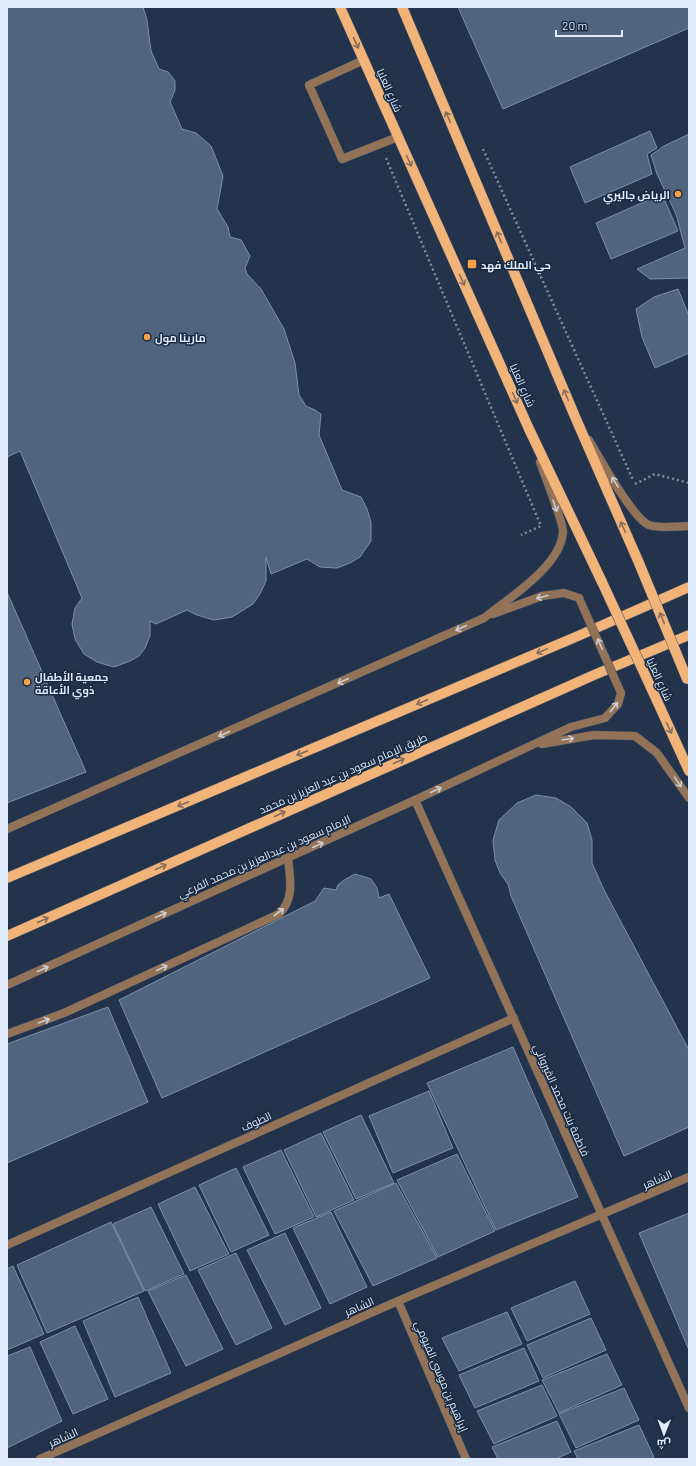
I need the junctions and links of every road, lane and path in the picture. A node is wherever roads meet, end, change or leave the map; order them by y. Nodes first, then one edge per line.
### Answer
1 (340, 7) edge
2 (402, 7) edge
3 (364, 60) junction
4 (398, 137) junction
5 (380, 144) junction
6 (483, 149) dead end
7 (576, 419) junction
8 (529, 429) junction
9 (689, 483) edge
10 (689, 526) edge
11 (521, 535) dead end
12 (689, 587) edge
13 (484, 618) junction
14 (689, 635) edge
15 (688, 681) edge
16 (530, 746) junction
17 (689, 771) edge
18 (689, 798) edge
19 (415, 800) junction
20 (7, 829) edge
21 (288, 858) junction
22 (7, 878) edge
23 (7, 936) edge
24 (7, 985) edge
25 (514, 1018) junction
26 (7, 1034) edge
27 (689, 1177) edge
28 (602, 1215) junction
29 (7, 1245) edge
30 (398, 1301) junction
31 (689, 1408) edge
32 (40, 1459) edge
33 (466, 1459) edge

1 -> 3 main road, شارع العليا
7 -> 2 main road
3 - 4 main road, شارع العليا
3 - 5 street
4 - 5 street
4 -> 8 main road, شارع العليا
5 - 11 path
6 - 9 path
10 -> 7 street
15 -> 7 main road, bridge
8 -> 13 street
8 -> 17 main road, شارع العليا, bridge
12 -> 22 main road
16 -> 13 street, الإمام سعود بن عبدالعزيز بن محمد الفرعي, bridge
13 -> 20 street
23 -> 14 main road, طريق الإمام سعود بن عبد العزيز بن محمد
16 -> 18 street
19 -> 16 street, الإمام سعود بن عبدالعزيز بن محمد الفرعي
21 -> 19 street, الإمام سعود بن عبدالعزيز بن محمد الفرعي
19 - 25 street, فاطمة بنت محمد القيرواني
24 -> 21 street, الإمام سعود بن عبدالعزيز بن محمد الفرعي
26 -> 21 street
25 - 28 street, فاطمة بنت محمد القيرواني
25 - 29 street, الطوف
27 - 28 street, الشاهر
28 - 30 street, الشاهر
28 - 31 street, فاطمة بنت محمد القيرواني
30 - 32 street, الشاهر
30 - 33 street, إبراهيم بن موسى الفيومي

